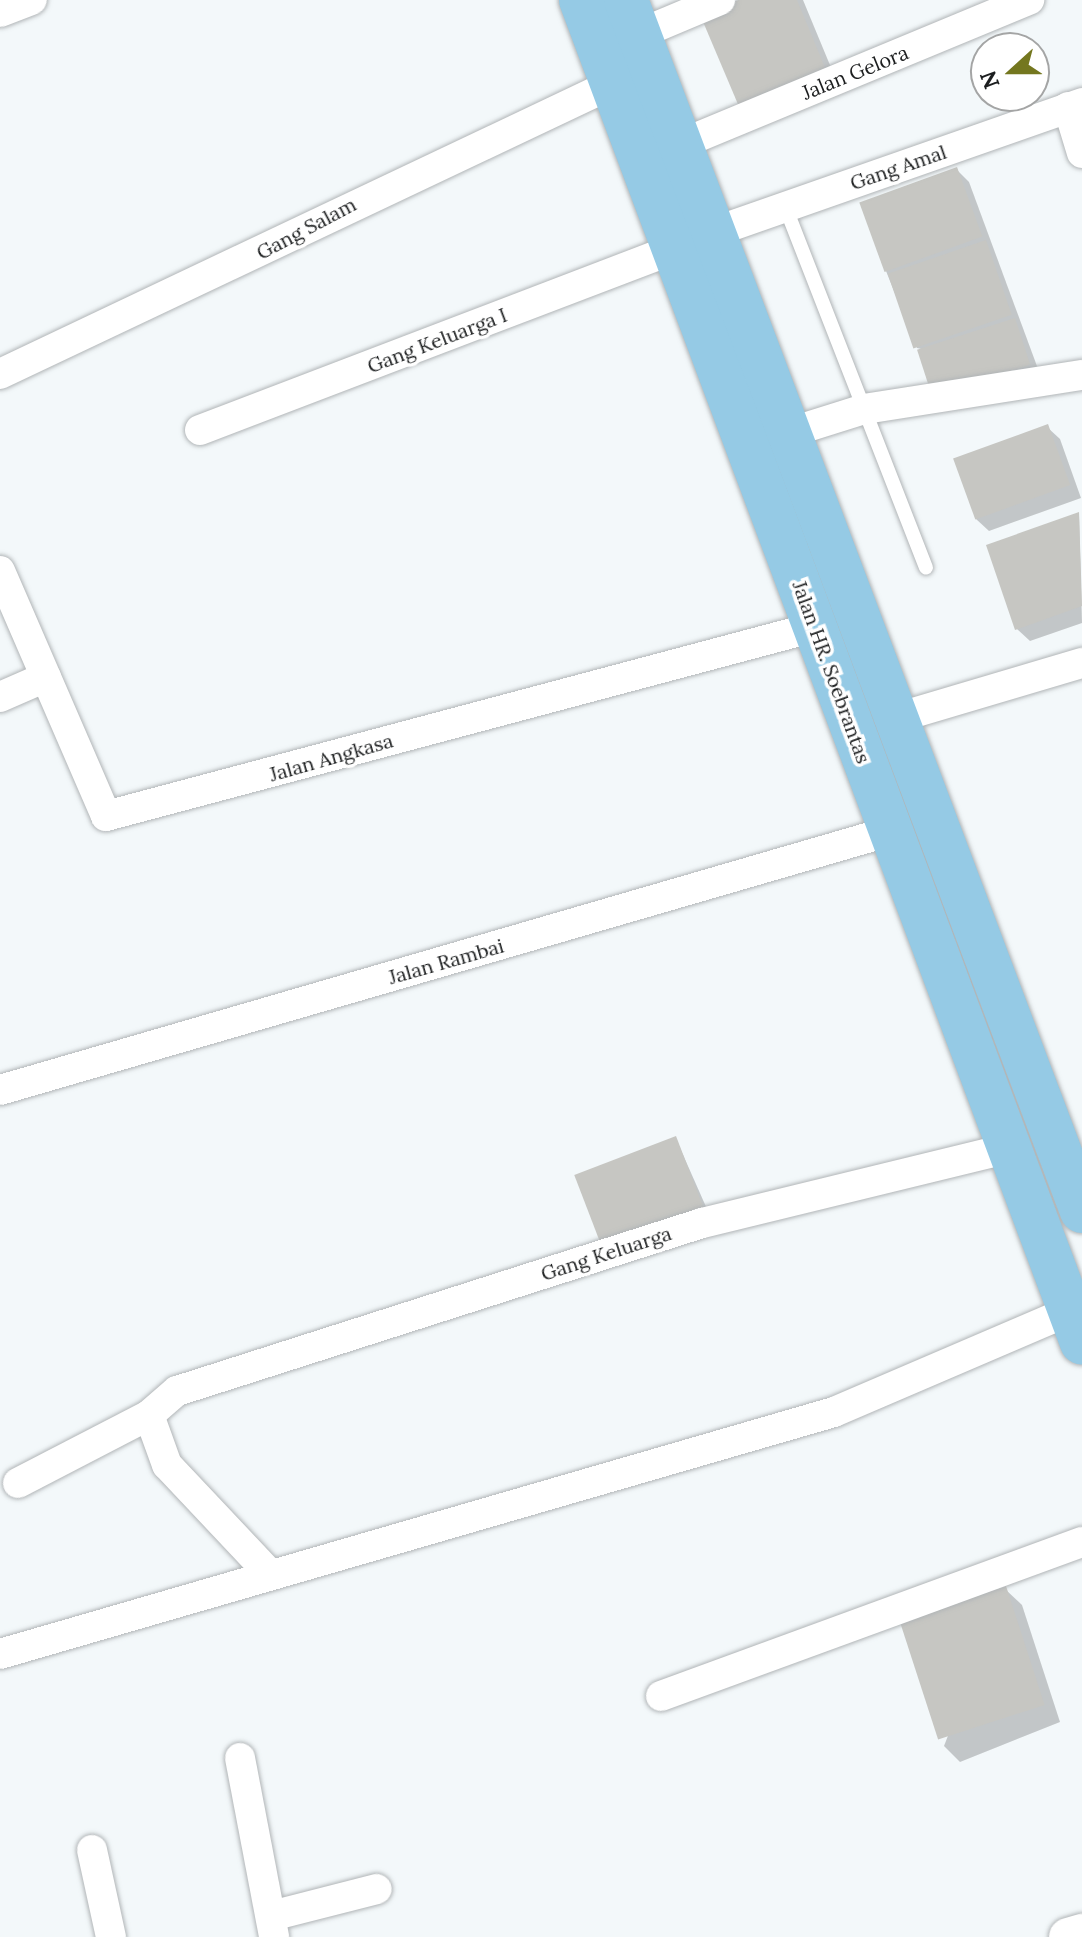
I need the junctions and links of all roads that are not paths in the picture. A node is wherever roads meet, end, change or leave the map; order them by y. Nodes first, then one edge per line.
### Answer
1 (32, 0) edge
2 (581, 0) edge
3 (720, 0) edge
4 (1029, 0) edge
5 (0, 12) edge
6 (633, 17) edge
7 (612, 84) junction
8 (1075, 105) edge
9 (681, 144) junction
10 (1082, 153) edge
11 (785, 206) junction
12 (714, 232) junction
13 (674, 249) junction
14 (0, 374) edge
15 (1082, 375) edge
16 (864, 409) junction
17 (200, 430) dead end
18 (788, 433) junction
19 (926, 568) dead end
20 (0, 571) edge
21 (815, 627) junction
22 (1082, 663) edge
23 (46, 677) junction
24 (0, 697) edge
25 (896, 718) junction
26 (891, 831) junction
27 (0, 1090) edge
28 (1010, 1148) junction
29 (1082, 1211) edge
30 (1067, 1256) edge
31 (1076, 1327) edge
32 (149, 1415) junction
33 (18, 1483) dead end
34 (1082, 1542) edge
35 (268, 1572) junction
36 (0, 1654) edge
37 (661, 1696) dead end
38 (240, 1758) dead end
39 (92, 1850) dead end
40 (377, 1889) dead end
41 (272, 1926) edge
42 (1082, 1933) edge
43 (111, 1937) edge
44 (1068, 1937) edge

1 - 5 street
2 - 7 main road, Jalan HR. Soebrantas
3 - 6 street
4 - 9 street, Jalan Gelora
6 - 9 main road, Jalan HR. Soebrantas
7 - 13 main road, Jalan HR. Soebrantas
7 - 14 street, Gang Salam
8 - 10 street
8 - 11 street, Gang Amal
9 - 12 main road, Jalan HR. Soebrantas
11 - 12 street, Gang Amal
11 - 16 lane
12 - 18 main road, Jalan HR. Soebrantas
13 - 17 street, Gang Keluarga I
13 - 21 main road, Jalan HR. Soebrantas
15 - 16 street
16 - 18 street
16 - 19 lane
18 - 25 main road, Jalan HR. Soebrantas
20 - 23 street, Jalan Angkasa
21 - 23 street, Jalan Angkasa
21 - 26 main road, Jalan HR. Soebrantas
22 - 25 street
23 - 24 street
25 - 29 main road, Jalan HR. Soebrantas
26 - 27 street, Jalan Rambai
26 - 28 main road, Jalan HR. Soebrantas
28 - 30 main road, Jalan HR. Soebrantas
28 - 32 street, Gang Keluarga
30 - 31 main road, Jalan HR. Soebrantas
31 - 35 street
32 - 33 street, Gang Keluarga
32 - 35 street
34 - 37 street
35 - 36 street
38 - 41 street
39 - 43 street
40 - 41 street
42 - 44 street

